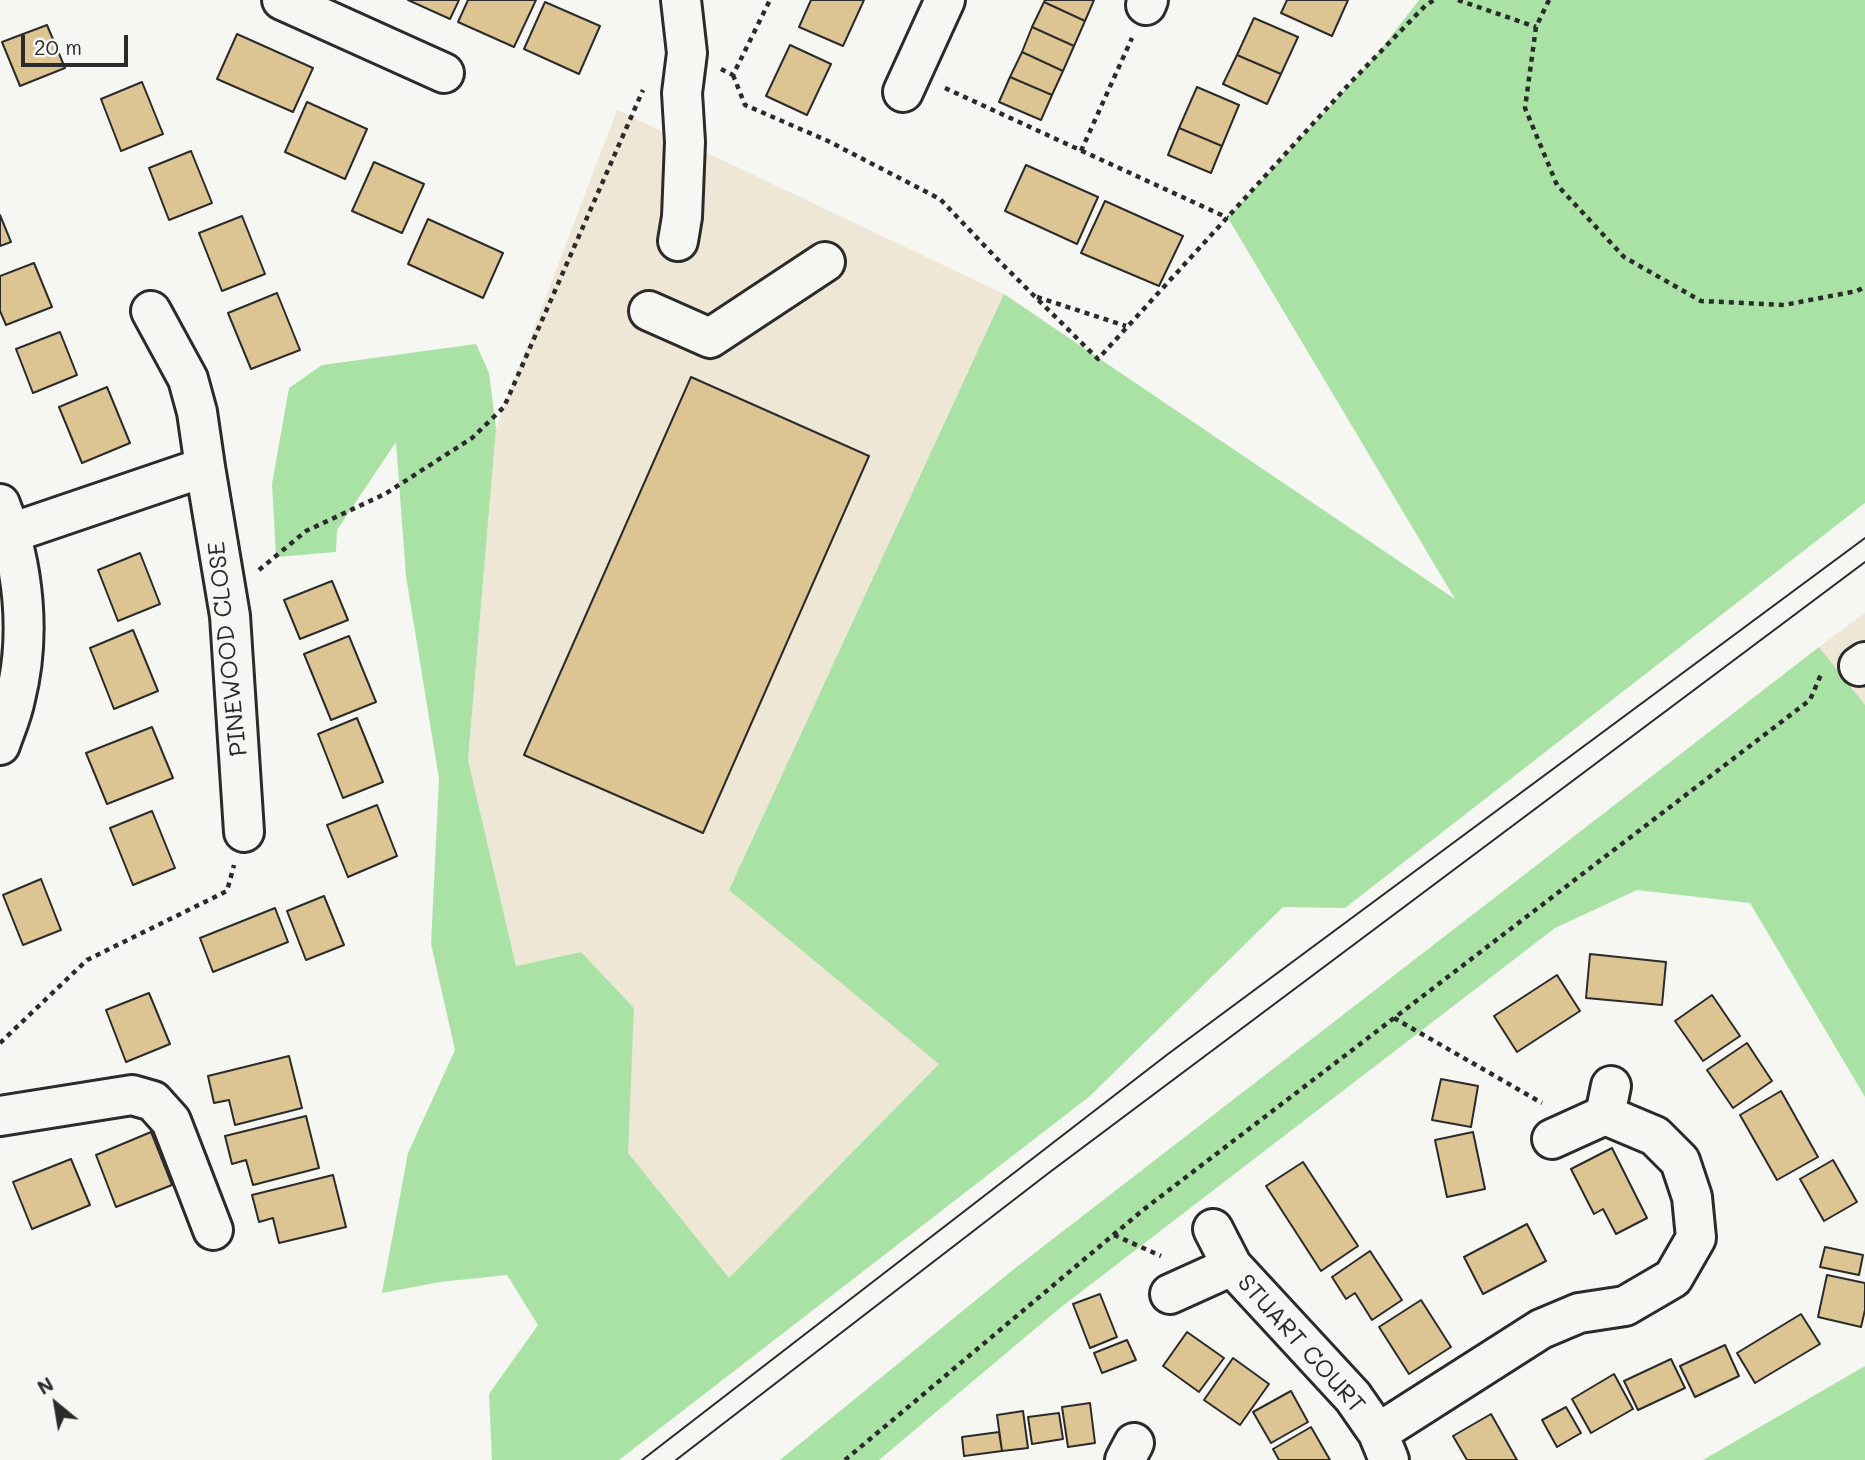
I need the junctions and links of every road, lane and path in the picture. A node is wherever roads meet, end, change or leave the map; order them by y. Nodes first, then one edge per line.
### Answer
1 (282, 0) edge
2 (681, 0) edge
3 (770, 0) edge
4 (945, 0) edge
5 (1434, 0) edge
6 (1458, 0) edge
7 (1549, 0) edge
8 (1147, 3) edge
9 (1536, 27) junction
10 (687, 53) junction
11 (444, 73) dead end
12 (733, 75) junction
13 (907, 83) joint
14 (643, 88) dead end
15 (1081, 151) junction
16 (1228, 218) junction
17 (678, 241) dead end
18 (825, 262) dead end
19 (1865, 286) edge
20 (1034, 297) junction
21 (151, 311) dead end
22 (649, 311) dead end
23 (1126, 326) junction
24 (205, 467) junction
25 (6, 519) edge
26 (230, 616) junction
27 (1849, 665) edge
28 (0, 745) edge
29 (244, 832) joint
30 (1394, 1018) junction
31 (0, 1043) edge
32 (0, 1116) edge
33 (1587, 1117) joint
34 (1213, 1229) dead end
35 (213, 1230) dead end
36 (1232, 1266) junction
37 (1170, 1294) dead end
38 (1384, 1446) edge
39 (845, 1460) edge

1 - 11 street
2 - 10 street
3 - 12 path
4 - 13 street
5 - 16 path
6 - 9 path
7 - 9 path
8 - 15 path
9 - 19 path
10 - 12 path
10 - 17 street
12 - 20 path
13 - 15 path
14 - 26 path
15 - 16 path
16 - 23 path
18 - 22 street
20 - 23 path
20 - 23 path
21 - 24 street, PINEWOOD CLOSE
24 - 25 street
24 - 26 street, PINEWOOD CLOSE
25 - 28 street
26 - 29 street, PINEWOOD CLOSE
27 - 30 path
29 - 31 path
30 - 33 path
30 - 39 path
32 - 35 street
33 - 38 street
34 - 36 street, STUART COURT
36 - 37 street
36 - 38 street, STUART COURT

